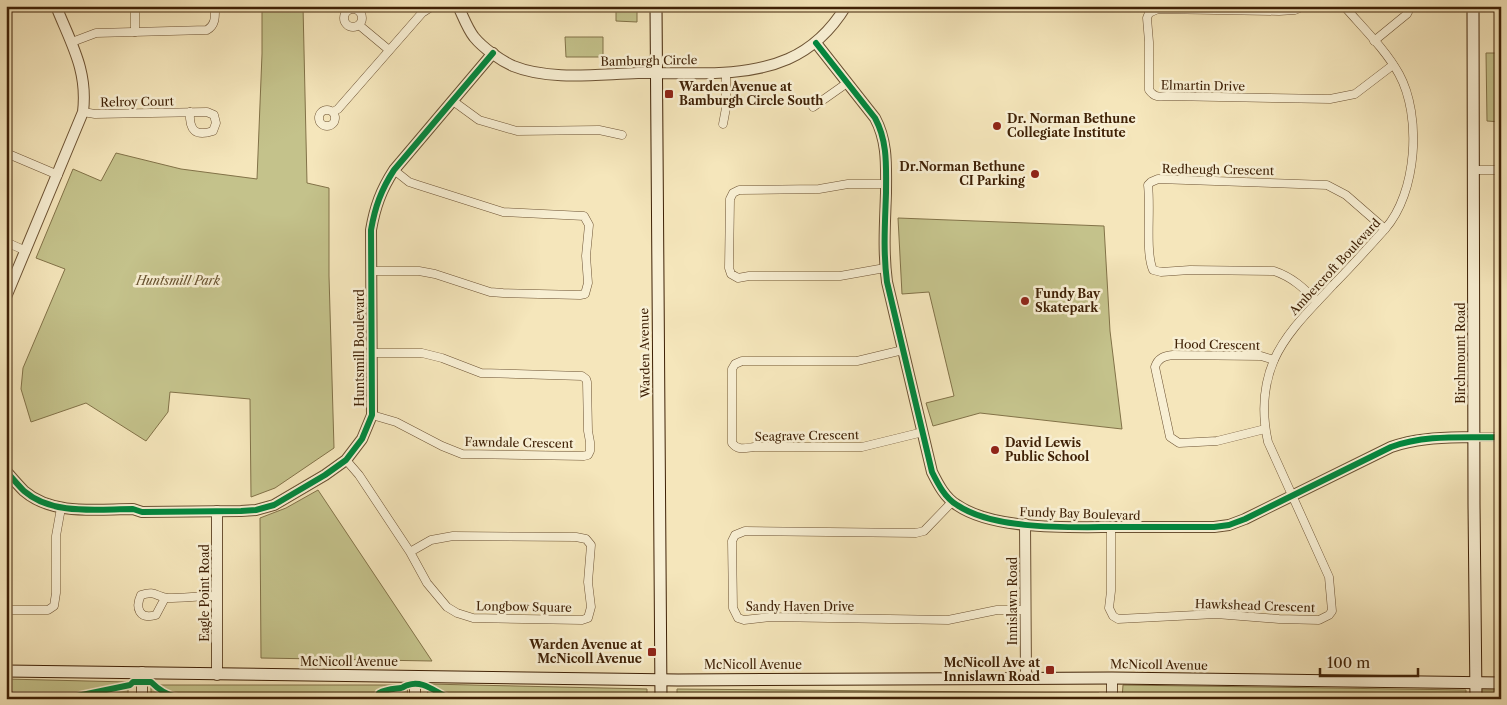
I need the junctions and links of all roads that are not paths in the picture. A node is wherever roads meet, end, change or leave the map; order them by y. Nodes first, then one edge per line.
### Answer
1 (56, 6) edge
2 (135, 6) edge
3 (216, 6) edge
4 (433, 6) edge
5 (458, 6) edge
6 (656, 6) edge
7 (846, 6) edge
8 (1304, 6) edge
9 (1344, 6) edge
10 (1411, 6) edge
11 (1473, 6) edge
12 (359, 25) dead end
13 (135, 32) junction
14 (1374, 41) junction
15 (72, 42) junction
16 (816, 43) junction
17 (389, 50) junction
18 (493, 53) junction
19 (1393, 64) junction
20 (726, 72) junction
21 (656, 73) junction
22 (847, 83) junction
23 (453, 101) junction
24 (813, 107) dead end
25 (84, 112) junction
26 (190, 112) dead end
27 (333, 112) dead end
28 (723, 124) dead end
29 (622, 135) dead end
30 (6, 153) edge
31 (394, 170) junction
32 (1474, 170) junction
33 (1501, 170) edge
34 (58, 175) junction
35 (886, 184) junction
36 (1385, 230) junction
37 (6, 242) edge
38 (26, 251) junction
39 (885, 268) junction
40 (371, 271) junction
41 (6, 297) edge
42 (1318, 302) junction
43 (903, 350) junction
44 (372, 353) junction
45 (1274, 360) junction
46 (372, 415) junction
47 (1265, 429) junction
48 (923, 432) junction
49 (1475, 437) junction
50 (1501, 437) edge
51 (346, 460) junction
52 (6, 471) edge
53 (1292, 497) junction
54 (952, 502) junction
55 (61, 508) junction
56 (217, 512) junction
57 (1025, 524) junction
58 (1111, 527) junction
59 (410, 552) junction
60 (217, 596) junction
61 (165, 598) dead end
62 (6, 610) edge
63 (1025, 610) junction
64 (6, 671) edge
65 (142, 672) junction
66 (217, 675) junction
67 (415, 676) junction
68 (1026, 678) junction
69 (1112, 678) junction
70 (661, 679) junction
71 (1476, 683) junction
72 (1501, 683) edge
73 (142, 699) edge
74 (415, 699) edge
75 (661, 699) edge
76 (1112, 699) edge
77 (1476, 699) edge

1 - 15 street
2 - 13 street
3 - 13 street
4 - 17 street
5 - 18 street, Bamburgh Circle
6 - 21 main road, Warden Avenue
7 - 16 street, Bamburgh Circle
8 - 19 street, Elmartin Drive
9 - 14 street, Ambercroft Boulevard
10 - 14 street
11 - 32 main road, Birchmount Road
12 - 17 street
13 - 15 street
14 - 19 street, Ambercroft Boulevard
15 - 25 street
16 - 20 street, Bamburgh Circle
16 - 22 street, Fundy Bay Boulevard
17 - 27 street
18 - 21 street, Bamburgh Circle
18 - 23 street, Huntsmill Boulevard
19 - 36 street, Ambercroft Boulevard
20 - 21 street, Bamburgh Circle
20 - 28 street
21 - 70 main road, Warden Avenue
22 - 24 street
22 - 35 street, Fundy Bay Boulevard
23 - 29 street
23 - 31 street, Huntsmill Boulevard
25 - 26 street, Relroy Court
25 - 34 street
30 - 34 street
31 - 40 street, Huntsmill Boulevard
31 - 40 street
32 - 33 street
32 - 49 main road, Birchmount Road
34 - 38 street
35 - 39 street, Fundy Bay Boulevard
35 - 39 street
36 - 42 street, Ambercroft Boulevard
36 - 42 street, Redheugh Crescent
37 - 38 street
38 - 41 street
39 - 43 street, Fundy Bay Boulevard
40 - 44 street, Huntsmill Boulevard
42 - 45 street, Ambercroft Boulevard
43 - 48 street, Fundy Bay Boulevard
43 - 48 street, Seagrave Crescent
44 - 46 street, Huntsmill Boulevard
44 - 46 street, Fawndale Crescent
45 - 47 street, Ambercroft Boulevard
45 - 47 street, Hood Crescent
46 - 51 street, Huntsmill Boulevard
47 - 53 street, Ambercroft Boulevard
48 - 54 street, Fundy Bay Boulevard
49 - 50 street
49 - 53 street, Fundy Bay Boulevard
49 - 71 main road, Birchmount Road
51 - 56 street, Huntsmill Boulevard
51 - 59 street, Longbow Square
52 - 55 street, Huntsmill Boulevard
53 - 58 street, Fundy Bay Boulevard
53 - 58 street, Hawkshead Crescent
54 - 57 street, Fundy Bay Boulevard
54 - 63 street, Sandy Haven Drive
55 - 56 street, Huntsmill Boulevard
55 - 62 street
56 - 60 street, Eagle Point Road
57 - 58 street, Fundy Bay Boulevard
57 - 63 street, Innislawn Road
59 - 59 street, Longbow Square
60 - 61 street
60 - 66 street, Eagle Point Road
63 - 68 street, Innislawn Road
64 - 65 main road, McNicoll Avenue
65 - 66 main road, McNicoll Avenue
65 - 73 street
66 - 67 main road, McNicoll Avenue
67 - 70 main road, McNicoll Avenue
67 - 74 street
68 - 69 main road, McNicoll Avenue
68 - 70 main road, McNicoll Avenue
69 - 71 main road, McNicoll Avenue
69 - 76 street
70 - 75 main road, Warden Avenue
71 - 72 main road, McNicoll Avenue
71 - 77 main road, Birchmount Road

